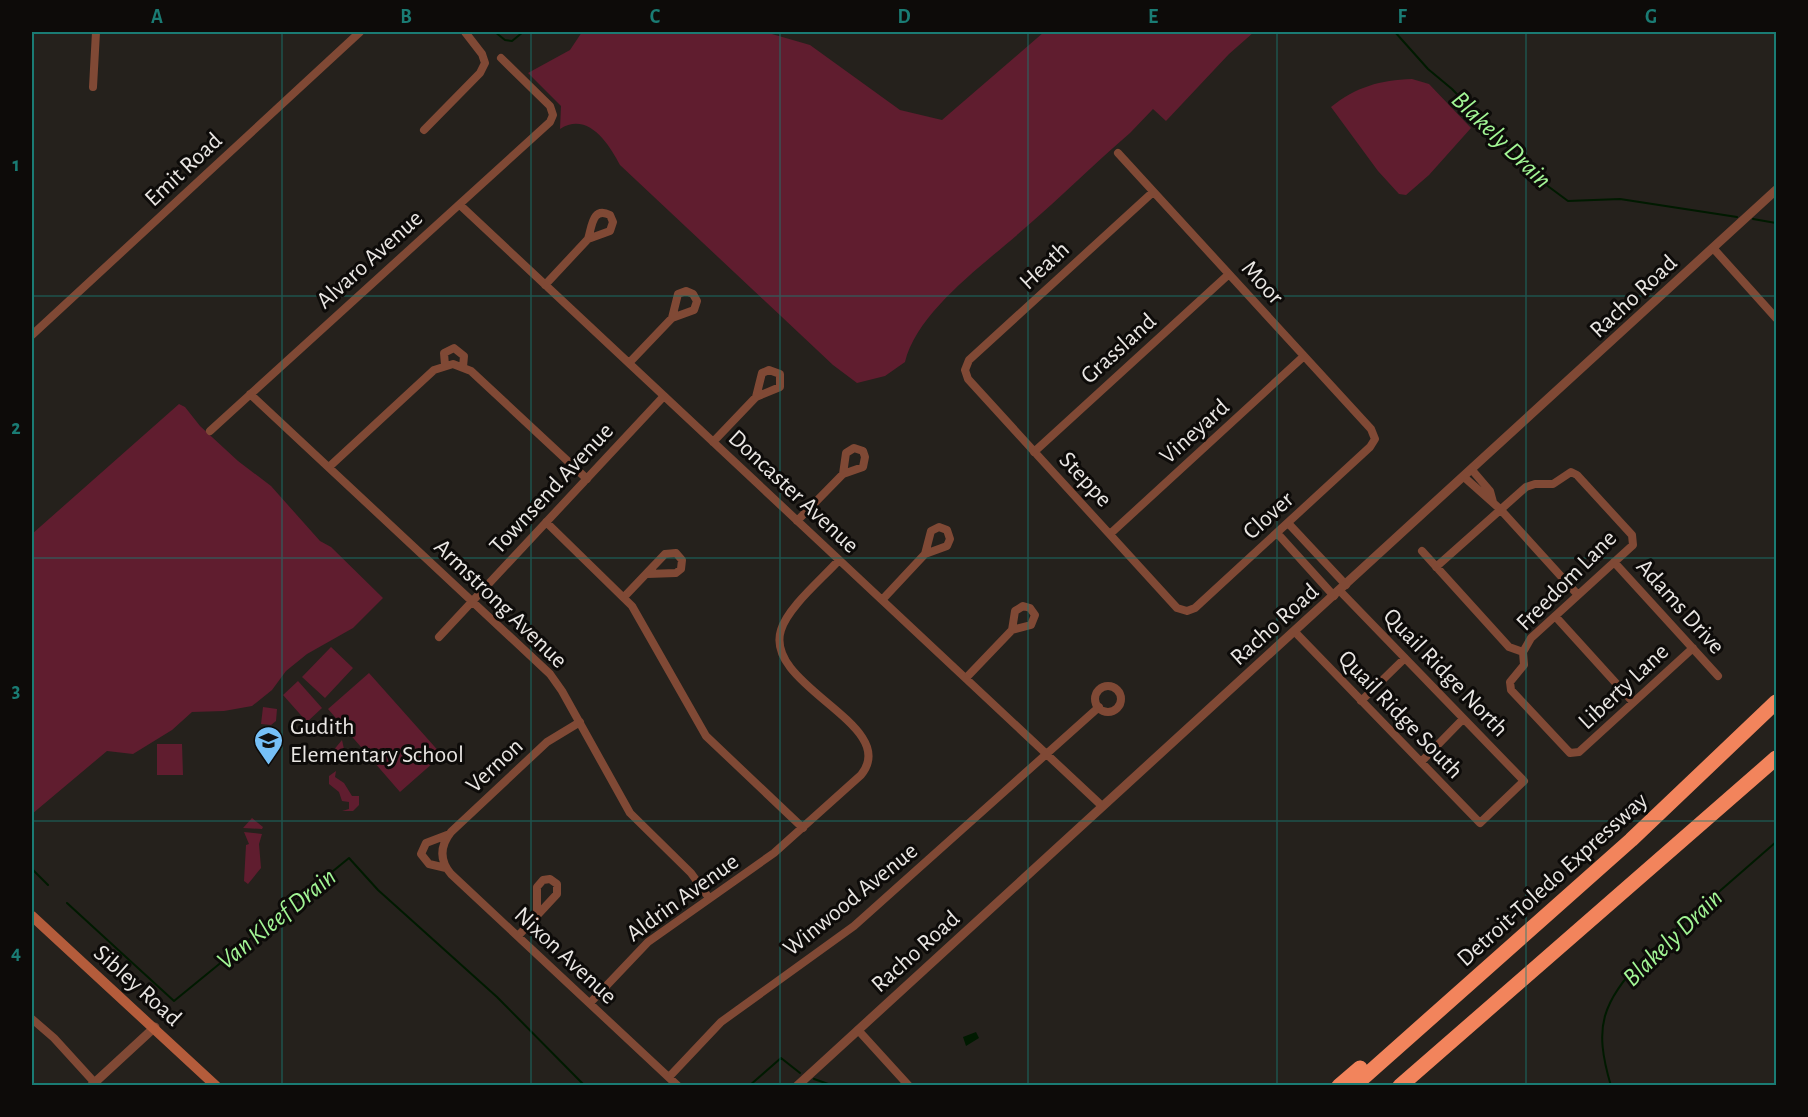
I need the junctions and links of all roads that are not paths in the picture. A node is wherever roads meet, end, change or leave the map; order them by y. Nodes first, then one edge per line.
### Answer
1 (96, 32) edge
2 (360, 32) edge
3 (465, 32) edge
4 (501, 58) dead end
5 (93, 87) dead end
6 (424, 130) dead end
7 (1118, 153) dead end
8 (1776, 190) edge
9 (1153, 192) junction
10 (460, 205) junction
11 (588, 239) dead end
12 (1713, 248) junction
13 (1229, 274) junction
14 (545, 285) junction
15 (672, 318) dead end
16 (1776, 318) edge
17 (32, 335) edge
18 (1304, 356) junction
19 (629, 363) junction
20 (445, 365) junction
21 (464, 367) junction
22 (964, 370) joint
23 (250, 394) junction
24 (664, 396) junction
25 (756, 397) dead end
26 (210, 431) dead end
27 (1375, 439) joint
28 (713, 442) junction
29 (1034, 452) junction
30 (329, 467) junction
31 (1472, 470) junction
32 (843, 474) dead end
33 (1464, 477) junction
34 (587, 479) junction
35 (1493, 502) junction
36 (1500, 509) junction
37 (797, 521) junction
38 (546, 522) junction
39 (1288, 523) junction
40 (1277, 533) junction
41 (1110, 534) junction
42 (1422, 551) dead end
43 (925, 554) dead end
44 (839, 560) junction
45 (1614, 562) junction
46 (1436, 567) junction
47 (647, 574) dead end
48 (1340, 591) junction
49 (1578, 595) junction
50 (625, 596) junction
51 (882, 600) junction
52 (469, 604) junction
53 (1182, 610) joint
54 (1555, 616) junction
55 (1012, 630) dead end
56 (1295, 632) junction
57 (439, 638) dead end
58 (1693, 648) junction
59 (1523, 652) junction
60 (1405, 658) junction
61 (1718, 676) dead end
62 (966, 678) junction
63 (1361, 701) junction
64 (1633, 702) junction
65 (1776, 702) edge
66 (1099, 707) dead end
67 (1463, 719) junction
68 (580, 722) junction
69 (1579, 752) joint
70 (1046, 753) junction
71 (1776, 758) edge
72 (1421, 762) junction
73 (1102, 806) junction
74 (1480, 823) joint
75 (803, 828) junction
76 (449, 835) junction
77 (446, 868) junction
78 (709, 898) junction
79 (537, 915) dead end
80 (32, 916) edge
81 (518, 936) junction
82 (1498, 957) junction
83 (1498, 1000) junction
84 (590, 1004) junction
85 (32, 1019) edge
86 (155, 1028) junction
87 (858, 1030) junction
88 (669, 1077) junction
89 (93, 1084) edge
90 (216, 1086) edge
91 (678, 1086) edge
92 (797, 1086) edge
93 (909, 1086) edge
94 (1339, 1086) edge
95 (1354, 1086) edge
96 (1400, 1086) edge
97 (1413, 1086) edge

1 - 5 street
2 - 17 street, Emit Road
3 - 6 street
4 - 10 street, Alvaro Avenue
7 - 9 street, Moor
8 - 12 street, Racho Road
9 - 13 street, Moor
9 - 22 street, Heath
10 - 14 street, Doncaster Avenue
10 - 23 street, Alvaro Avenue
11 - 14 street
12 - 16 street
12 - 31 street, Racho Road
13 - 18 street, Moor
13 - 29 street, Grassland
14 - 19 street, Doncaster Avenue
15 - 19 street
18 - 27 street, Moor
18 - 41 street, Vineyard
19 - 24 street, Doncaster Avenue
20 - 21 street
20 - 21 street
20 - 30 street
21 - 34 street
22 - 29 street, Steppe
23 - 26 street, Alvaro Avenue
23 - 30 street, Armstrong Avenue
24 - 28 street, Doncaster Avenue
24 - 34 street, Townsend Avenue
25 - 28 street
27 - 39 street, Clover
28 - 37 street, Doncaster Avenue
29 - 41 street, Steppe
30 - 52 street, Armstrong Avenue
31 - 33 street, Racho Road
31 - 35 street
32 - 37 street
33 - 35 street
33 - 48 street, Racho Road
34 - 38 street, Townsend Avenue
35 - 36 street
36 - 45 street, Freedom Lane
36 - 46 street
36 - 49 street
37 - 44 street, Doncaster Avenue
38 - 50 street
38 - 52 street, Townsend Avenue
39 - 40 street, Clover
39 - 48 street
40 - 48 street
40 - 53 street, Clover
41 - 53 street, Steppe
42 - 46 street
43 - 51 street
44 - 51 street, Doncaster Avenue
44 - 75 street, Aldrin Avenue
45 - 49 street, Freedom Lane
45 - 58 street, Adams Drive
46 - 59 street
47 - 50 street
48 - 56 street, Racho Road
48 - 60 street, Quail Ridge North
49 - 54 street, Freedom Lane
50 - 75 street
51 - 62 street, Doncaster Avenue
52 - 57 street, Townsend Avenue
52 - 68 street, Armstrong Avenue
54 - 59 street, Freedom Lane
54 - 64 street
55 - 62 street
56 - 63 street, Quail Ridge South
56 - 73 street, Racho Road
58 - 61 street, Adams Drive
58 - 64 street, Liberty Lane
59 - 69 street, Freedom Lane
60 - 63 street
60 - 67 street, Quail Ridge North
62 - 70 street, Doncaster Avenue
63 - 72 street, Quail Ridge South
64 - 69 street, Liberty Lane
65 - 82 highway, Detroit-Toledo Expressway
66 - 70 street, Winwood Avenue
67 - 72 street
67 - 74 street, Quail Ridge North
68 - 76 street, Vernon
68 - 78 street, Armstrong Avenue
70 - 73 street, Doncaster Avenue
70 - 88 street, Winwood Avenue
71 - 83 highway
72 - 74 street, Quail Ridge South
73 - 87 street, Racho Road
75 - 78 street, Aldrin Avenue
76 - 77 street, Vernon
76 - 77 street, Nixon Avenue
77 - 81 street, Nixon Avenue
78 - 84 street, Aldrin Avenue
79 - 81 street
80 - 86 main road, Sibley Road
81 - 84 street, Nixon Avenue
82 - 94 highway
82 - 95 highway, Detroit-Toledo Expressway
83 - 96 highway
83 - 97 highway
84 - 88 street, Nixon Avenue
85 - 89 street
86 - 89 street
86 - 90 main road, Sibley Road
87 - 92 street, Racho Road
87 - 93 street
88 - 91 street, Nixon Avenue

